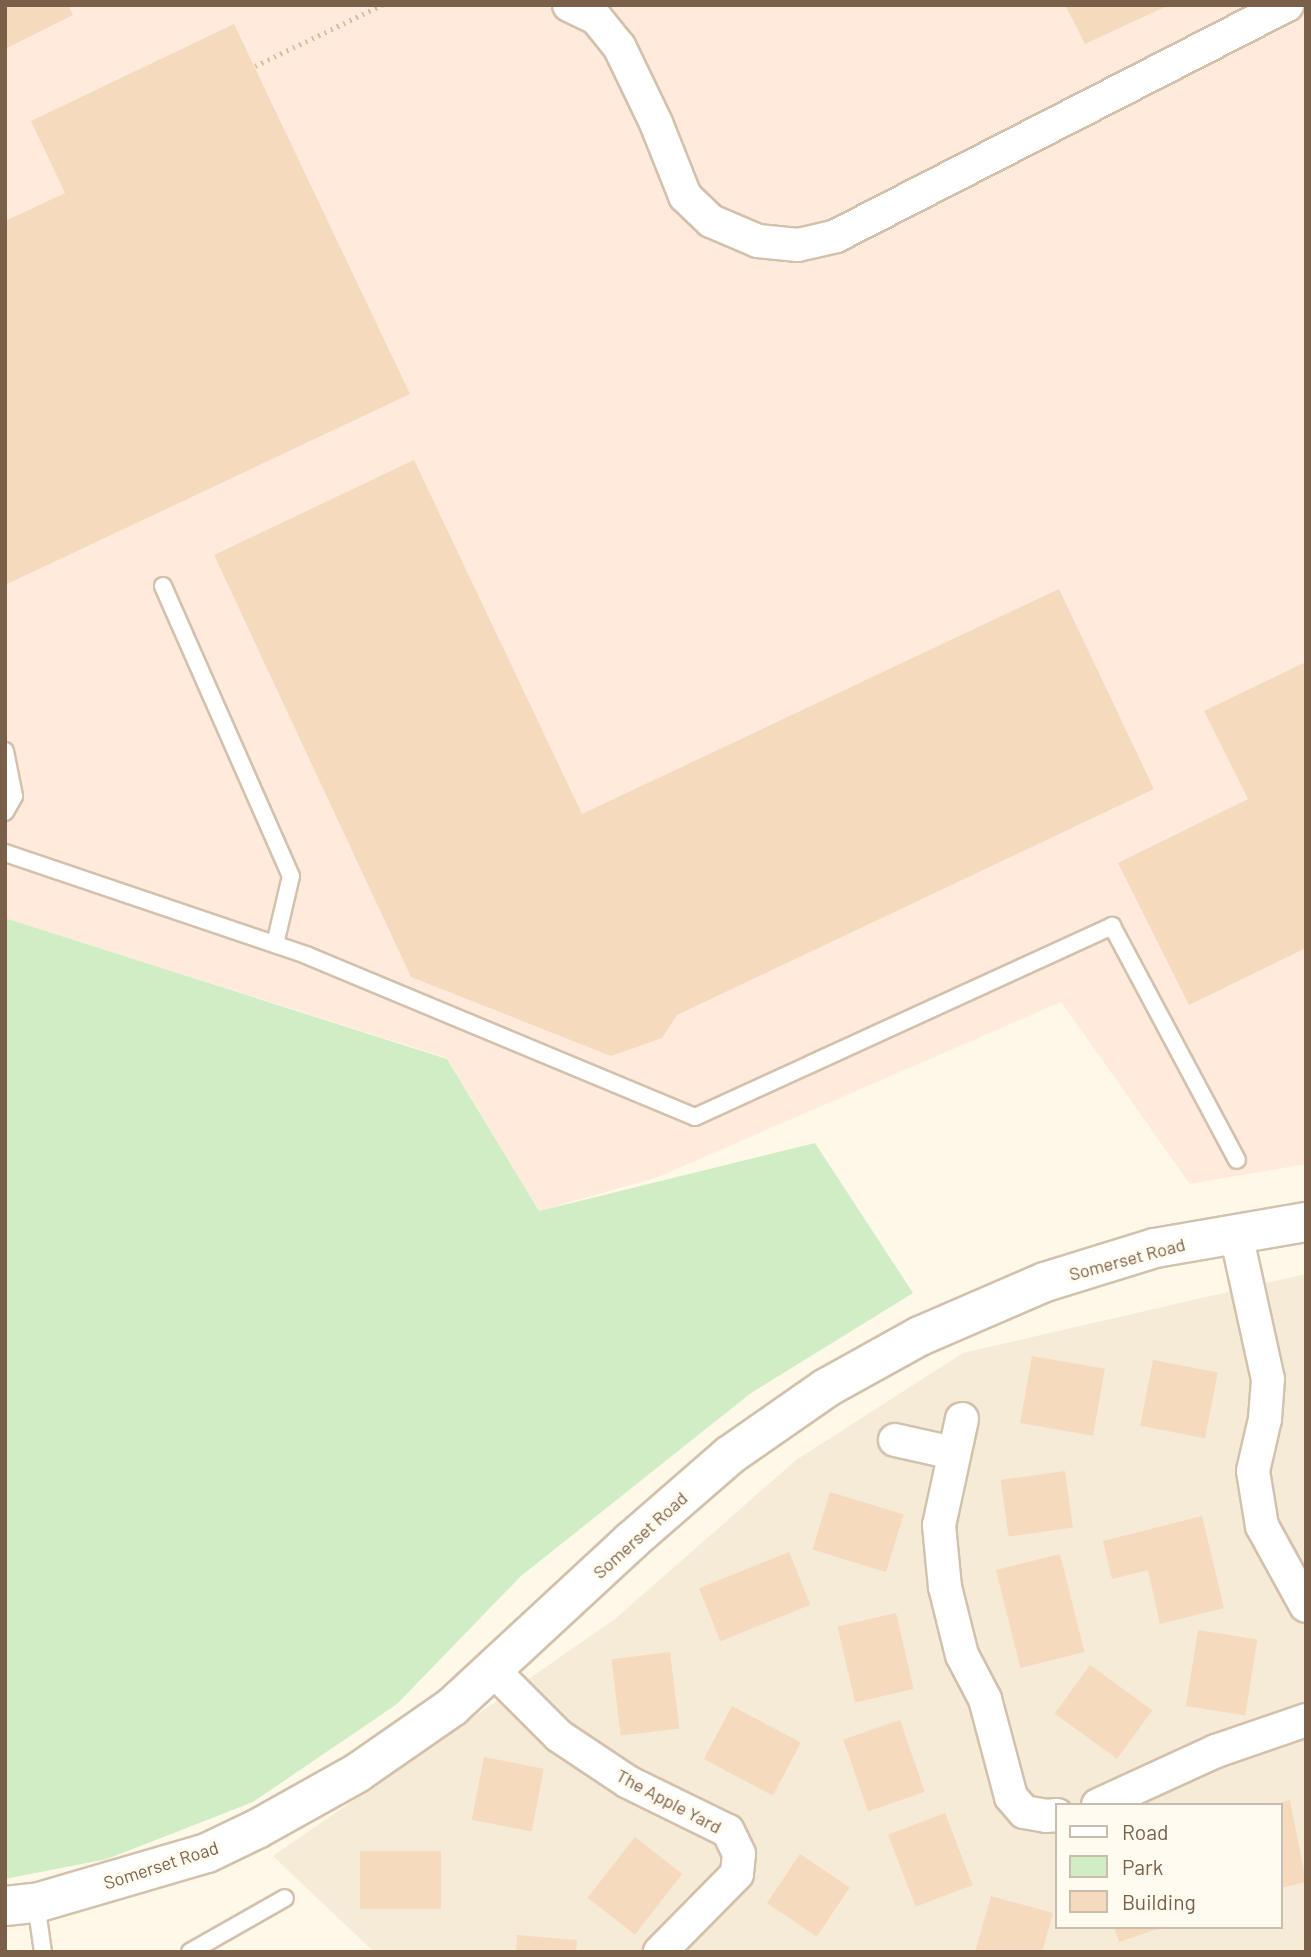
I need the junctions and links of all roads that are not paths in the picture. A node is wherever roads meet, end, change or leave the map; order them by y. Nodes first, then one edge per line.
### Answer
1 (569, 5) edge
2 (1257, 5) edge
3 (1287, 5) edge
4 (1218, 43) junction
5 (163, 586) dead end
6 (5, 751) edge
7 (5, 812) edge
8 (5, 853) edge
9 (275, 944) junction
10 (1237, 1160) dead end
11 (1306, 1222) edge
12 (1237, 1234) junction
13 (962, 1419) dead end
14 (895, 1440) dead end
15 (953, 1453) junction
16 (1306, 1606) edge
17 (493, 1670) junction
18 (1306, 1720) edge
19 (1102, 1803) edge
20 (1056, 1815) edge
21 (285, 1898) dead end
22 (20, 1905) edge
23 (43, 1952) edge
24 (190, 1952) edge
25 (660, 1952) edge

1 - 4 street
2 - 4 street
3 - 4 street
5 - 9 lane
6 - 7 lane
8 - 9 lane
9 - 10 lane
11 - 12 street, Somerset Road
12 - 16 street
12 - 17 street, Somerset Road
13 - 15 street
14 - 15 street
15 - 20 street
17 - 22 street, Somerset Road
17 - 25 street, The Apple Yard
18 - 19 street
21 - 24 lane
22 - 23 lane

